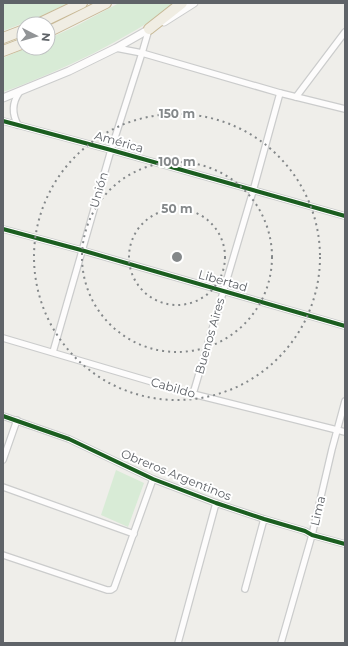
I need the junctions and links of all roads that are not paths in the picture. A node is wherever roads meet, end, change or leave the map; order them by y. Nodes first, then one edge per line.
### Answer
1 (82, 3) edge
2 (106, 3) edge
3 (182, 3) edge
4 (194, 3) edge
5 (55, 16) edge
6 (56, 28) edge
7 (149, 29) junction
8 (345, 32) edge
9 (16, 33) edge
10 (6, 37) edge
11 (16, 46) edge
12 (116, 48) junction
13 (4, 51) edge
14 (142, 53) junction
15 (19, 92) junction
16 (280, 93) junction
17 (296, 97) junction
18 (3, 98) edge
19 (345, 110) edge
20 (3, 121) edge
21 (18, 125) junction
22 (111, 150) junction
23 (253, 191) junction
24 (345, 216) edge
25 (3, 229) edge
26 (82, 250) junction
27 (223, 291) junction
28 (345, 326) edge
29 (3, 338) edge
30 (53, 352) junction
31 (193, 394) junction
32 (345, 401) edge
33 (3, 416) edge
34 (17, 420) junction
35 (336, 430) junction
36 (345, 432) edge
37 (3, 460) edge
38 (154, 479) junction
39 (3, 487) edge
40 (216, 503) junction
41 (264, 519) junction
42 (134, 534) junction
43 (312, 535) junction
44 (345, 544) edge
45 (3, 555) edge
46 (245, 589) dead end
47 (178, 643) edge
48 (281, 643) edge

1 - 5 highway
2 - 6 highway
3 - 7 highway
4 - 7 street
7 - 12 street
7 - 14 street, Unión
8 - 17 street
9 - 10 highway
11 - 13 highway
12 - 14 street
12 - 15 street
14 - 16 street
14 - 22 street, Unión
15 - 18 street
15 - 21 street
16 - 17 street
16 - 23 street, Buenos Aires
17 - 19 street
20 - 21 street, América
21 - 22 street, América
22 - 23 street, América
22 - 26 street, Unión
23 - 24 street, América
23 - 27 street, Buenos Aires
25 - 26 street, Libertad
26 - 27 street, Libertad
26 - 30 street, Unión
27 - 28 street, Libertad
27 - 31 street, Buenos Aires
29 - 30 street, Cabildo
30 - 31 street, Cabildo
31 - 35 street, Cabildo
32 - 35 street, Lima
33 - 34 street, Obreros Argentinos
34 - 37 street
34 - 38 street, Obreros Argentinos
35 - 36 street, Cabildo
35 - 43 street, Lima
38 - 40 street, Obreros Argentinos
38 - 42 street
39 - 42 street
40 - 41 street, Obreros Argentinos
40 - 47 street
41 - 43 street, Obreros Argentinos
41 - 46 street
42 - 45 street
43 - 44 street, Obreros Argentinos
43 - 48 street, Lima

